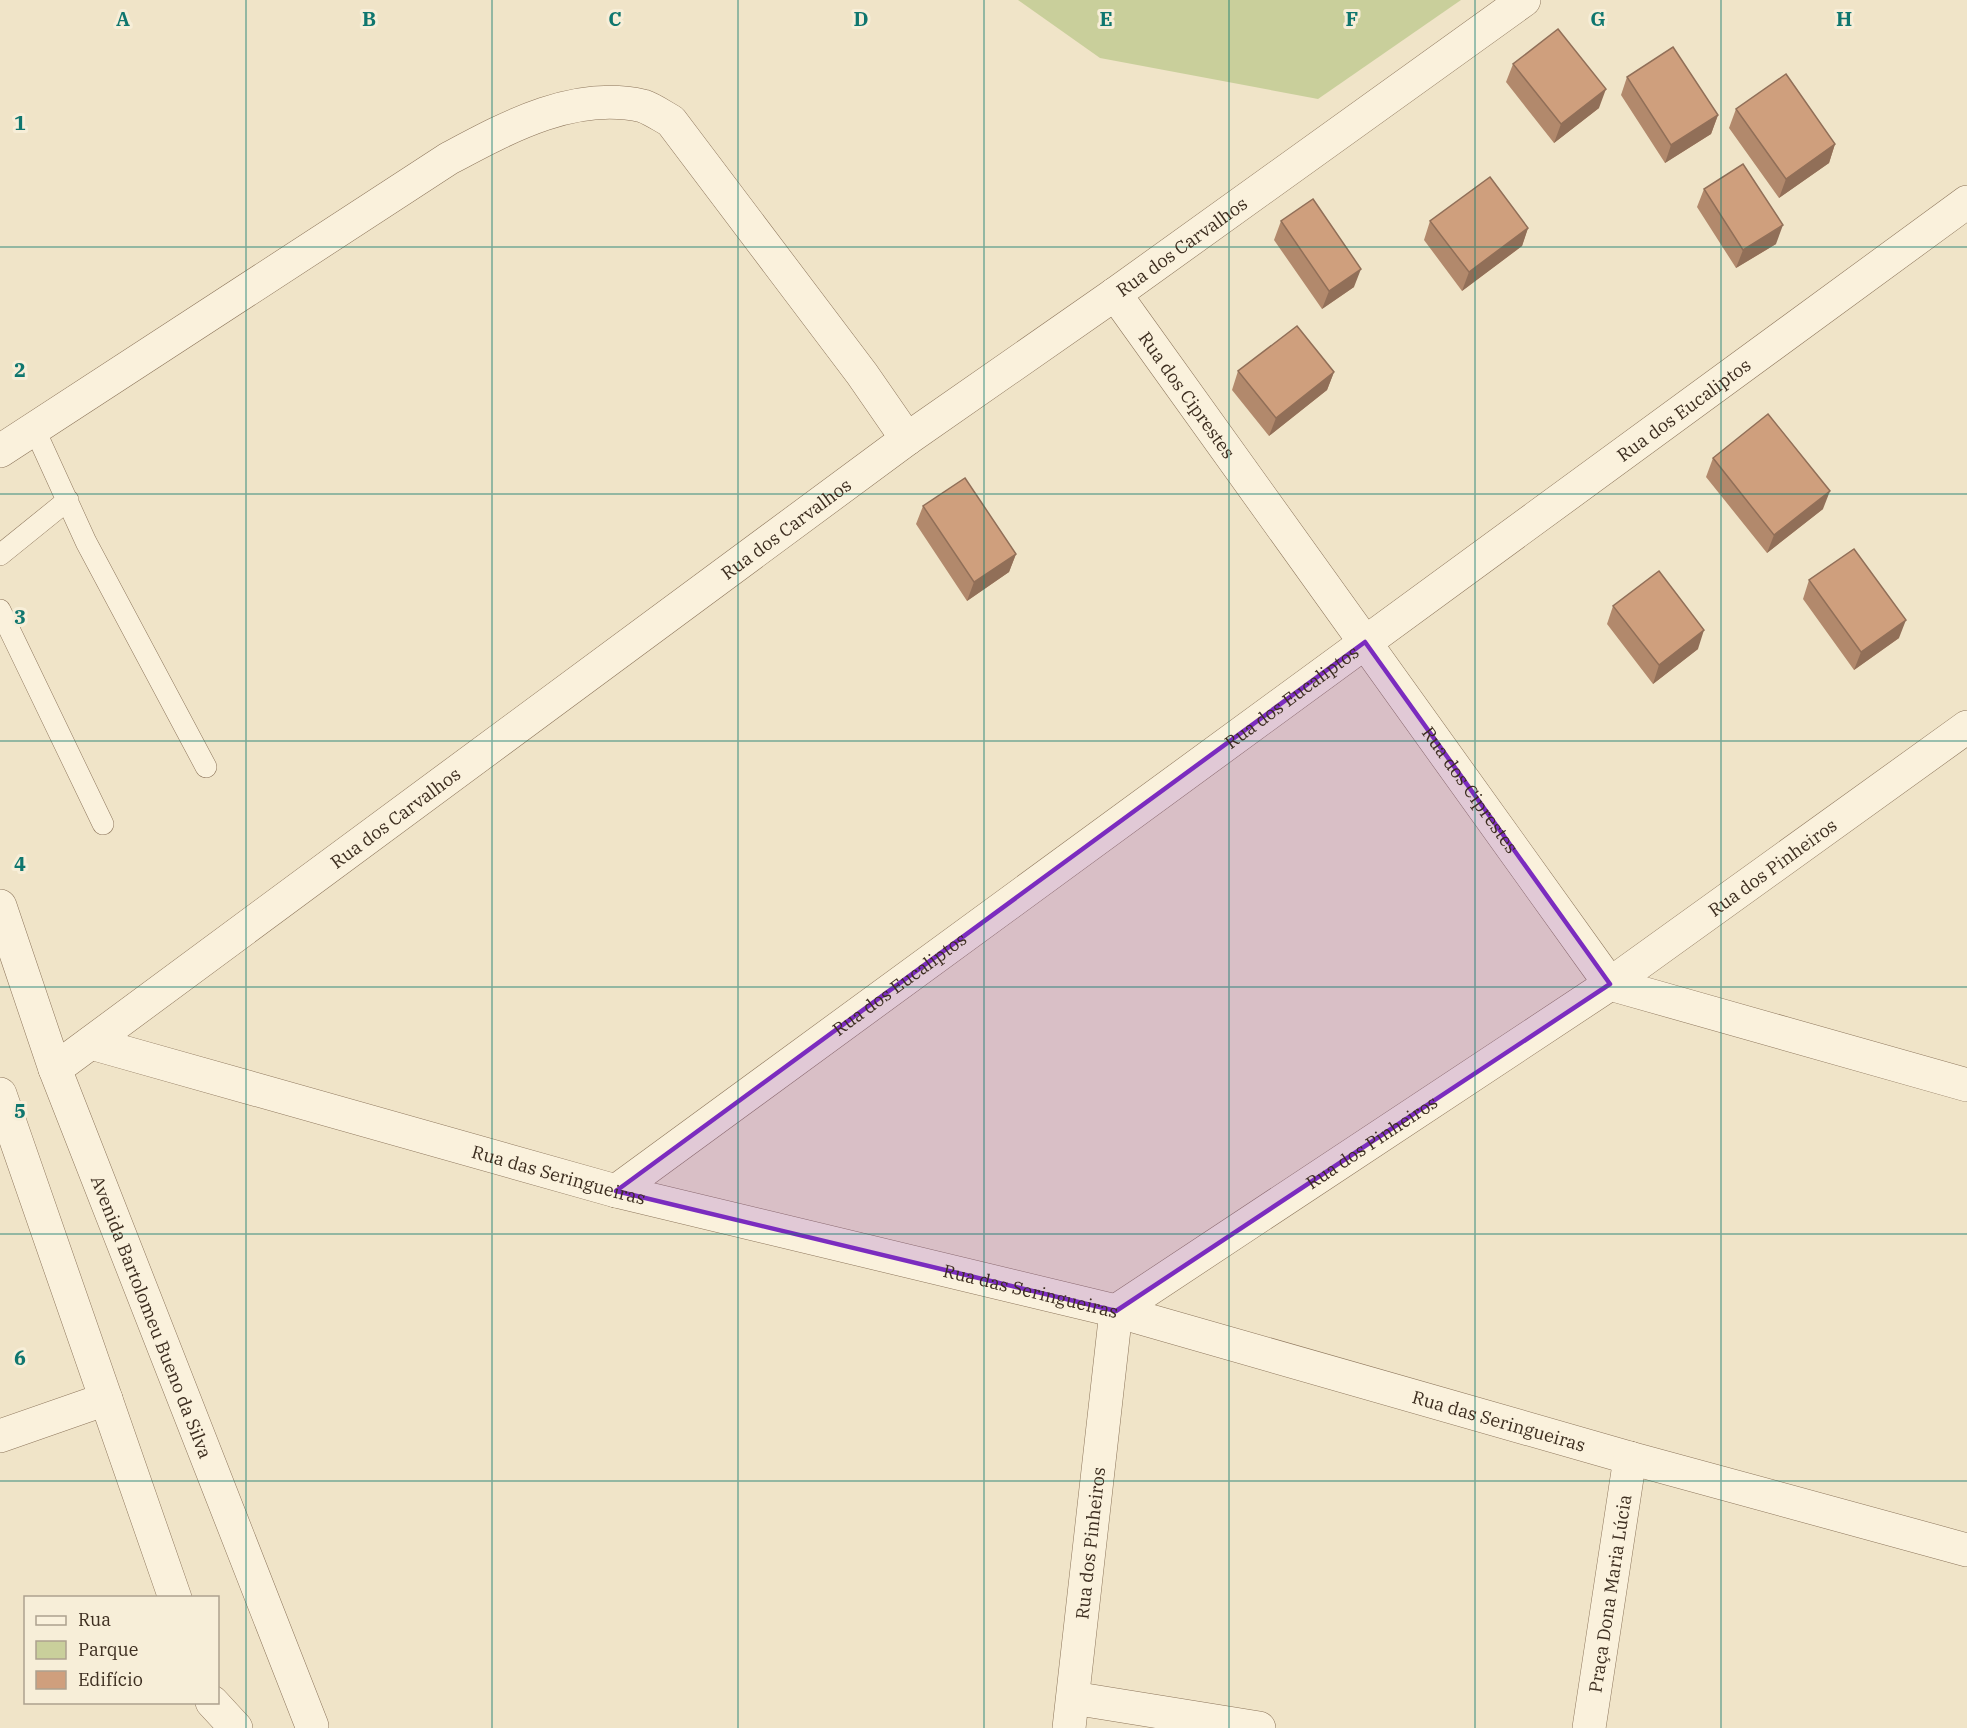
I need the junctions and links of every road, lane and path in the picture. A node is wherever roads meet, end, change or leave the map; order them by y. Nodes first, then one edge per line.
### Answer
1 (1524, 0) edge
2 (1967, 202) edge
3 (1115, 294) junction
4 (34, 428) junction
5 (907, 439) junction
6 (0, 451) edge
7 (68, 500) junction
8 (0, 555) edge
9 (0, 610) edge
10 (1365, 642) junction
11 (1967, 726) edge
12 (206, 767) dead end
13 (104, 824) dead end
14 (0, 906) edge
15 (1610, 984) junction
16 (91, 1043) junction
17 (55, 1069) junction
18 (1967, 1084) edge
19 (0, 1094) edge
20 (616, 1191) junction
21 (1116, 1311) junction
22 (106, 1399) junction
23 (0, 1436) edge
24 (1630, 1458) junction
25 (1967, 1550) edge
26 (174, 1596) edge
27 (214, 1704) edge
28 (1071, 1713) edge
29 (306, 1727) edge
30 (236, 1728) edge
31 (1259, 1728) edge
32 (1589, 1728) edge

1 - 3 street, Rua dos Carvalhos
2 - 10 street, Rua dos Eucaliptos
3 - 5 street, Rua dos Carvalhos
3 - 10 street, Rua dos Ciprestes
4 - 5 street
4 - 6 street
4 - 7 lane
5 - 16 street, Rua dos Carvalhos
7 - 8 lane
7 - 12 lane
9 - 13 lane
10 - 15 street, Rua dos Ciprestes
10 - 20 street, Rua dos Eucaliptos
11 - 15 street, Rua dos Pinheiros
14 - 17 street, Avenida Bartolomeu Bueno da Silva
15 - 18 street
15 - 21 street, Rua dos Pinheiros
16 - 17 street, Rua dos Carvalhos
16 - 20 street, Rua das Seringueiras
17 - 29 street, Avenida Bartolomeu Bueno da Silva
19 - 22 street
20 - 21 street, Rua das Seringueiras
21 - 24 street, Rua das Seringueiras
21 - 28 street, Rua dos Pinheiros
22 - 23 street
22 - 26 street
24 - 25 street, Rua das Seringueiras
24 - 32 street, Praça Dona Maria Lúcia
27 - 30 street
28 - 31 street

